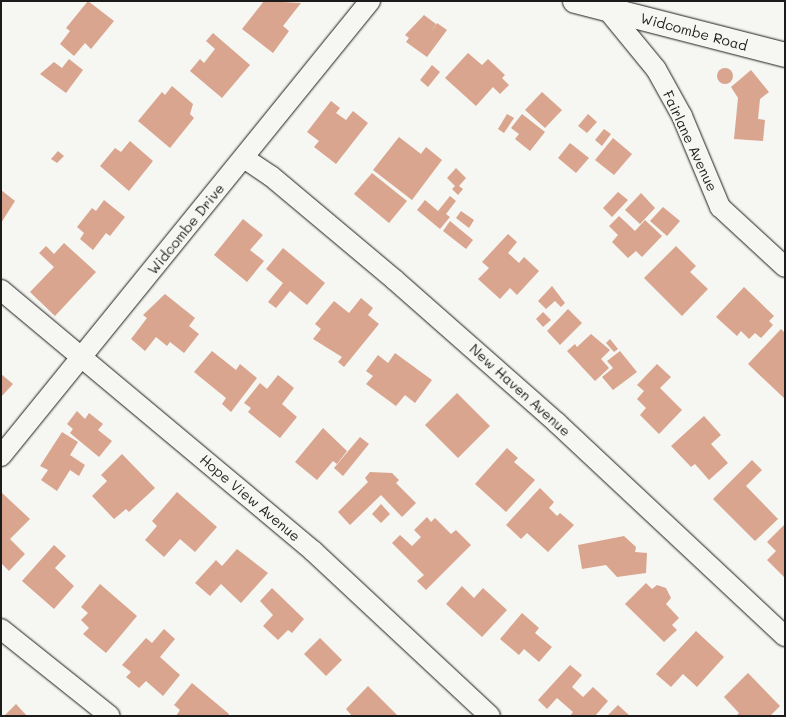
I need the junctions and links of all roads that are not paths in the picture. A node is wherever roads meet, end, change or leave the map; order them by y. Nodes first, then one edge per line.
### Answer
1 (370, 1) edge
2 (575, 1) edge
3 (605, 7) junction
4 (785, 55) edge
5 (244, 158) junction
6 (785, 267) edge
7 (1, 290) edge
8 (80, 358) junction
9 (1, 456) edge
10 (1, 629) edge
11 (785, 636) edge
12 (110, 716) edge
13 (490, 716) edge

1 - 5 street, Widcombe Drive
2 - 3 street, Widcombe Road
3 - 4 street, Widcombe Road
3 - 6 street, Fairlane Avenue
5 - 8 street, Widcombe Drive
5 - 11 street, New Haven Avenue
7 - 8 street, Hope View Avenue
8 - 9 street, Widcombe Drive
8 - 13 street, Hope View Avenue
10 - 12 street

